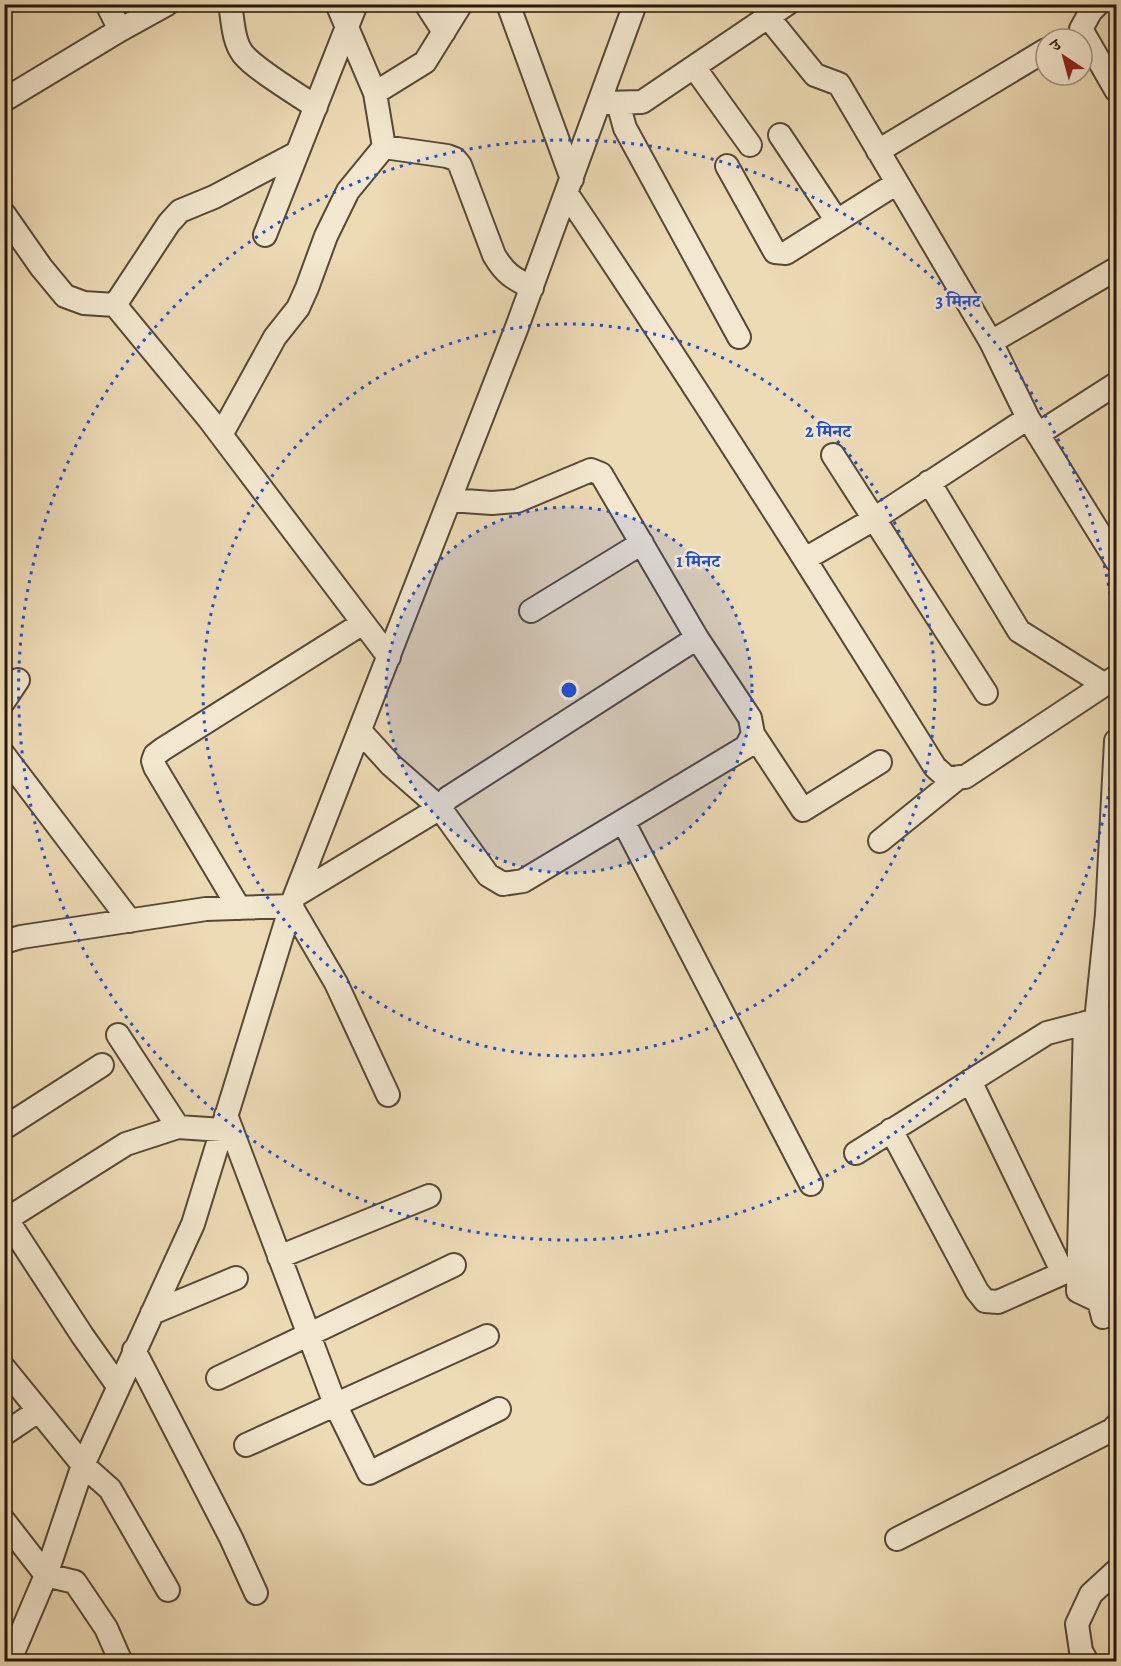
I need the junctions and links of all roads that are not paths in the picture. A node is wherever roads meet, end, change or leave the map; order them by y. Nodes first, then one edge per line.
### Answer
1 (107, 4) edge
2 (230, 4) edge
3 (337, 4) edge
4 (356, 4) edge
5 (426, 4) edge
6 (461, 4) edge
7 (508, 4) edge
8 (635, 4) edge
9 (1098, 4) edge
10 (158, 7) edge
11 (778, 11) edge
12 (1078, 27) edge
13 (347, 28) junction
14 (120, 30) junction
15 (444, 32) junction
16 (1034, 57) edge
17 (1094, 61) edge
18 (694, 67) junction
19 (1116, 90) edge
20 (375, 93) junction
21 (4, 100) edge
22 (608, 103) junction
23 (316, 106) junction
24 (780, 135) dead end
25 (750, 145) dead end
26 (384, 147) junction
27 (878, 151) junction
28 (297, 153) junction
29 (727, 166) dead end
30 (897, 183) junction
31 (569, 187) junction
32 (4, 214) edge
33 (837, 221) junction
34 (265, 235) dead end
35 (1116, 269) edge
36 (532, 288) junction
37 (115, 305) junction
38 (739, 337) dead end
39 (991, 342) junction
40 (1116, 384) edge
41 (1033, 426) junction
42 (221, 435) junction
43 (833, 455) dead end
44 (929, 482) junction
45 (450, 500) junction
46 (874, 519) junction
47 (642, 543) junction
48 (805, 559) junction
49 (1116, 560) edge
50 (531, 611) dead end
51 (363, 623) junction
52 (698, 638) junction
53 (389, 657) junction
54 (18, 680) dead end
55 (1111, 681) edge
56 (986, 693) dead end
57 (4, 701) edge
58 (360, 731) junction
59 (753, 734) junction
60 (1116, 741) edge
61 (4, 755) edge
62 (880, 762) dead end
63 (959, 777) junction
64 (440, 808) junction
65 (623, 821) junction
66 (880, 841) dead end
67 (293, 900) junction
68 (239, 908) junction
69 (1112, 912) edge
70 (130, 921) junction
71 (4, 942) edge
72 (1101, 1019) edge
73 (118, 1035) dead end
74 (102, 1065) dead end
75 (970, 1081) junction
76 (388, 1095) dead end
77 (224, 1123) junction
78 (178, 1127) junction
79 (4, 1128) edge
80 (891, 1130) junction
81 (856, 1152) dead end
82 (811, 1184) dead end
83 (429, 1196) dead end
84 (6, 1217) edge
85 (279, 1257) junction
86 (454, 1265) dead end
87 (1071, 1269) junction
88 (236, 1278) dead end
89 (1106, 1305) edge
90 (152, 1313) junction
91 (308, 1334) junction
92 (487, 1336) dead end
93 (134, 1350) junction
94 (4, 1368) edge
95 (218, 1378) dead end
96 (118, 1386) junction
97 (335, 1404) junction
98 (499, 1410) dead end
99 (38, 1411) junction
100 (1116, 1426) edge
101 (4, 1434) edge
102 (246, 1445) dead end
103 (82, 1465) junction
104 (4, 1521) edge
105 (897, 1539) dead end
106 (1116, 1571) edge
107 (46, 1575) junction
108 (168, 1590) dead end
109 (256, 1593) dead end
110 (9, 1662) edge
111 (121, 1662) edge
112 (1087, 1662) edge

1 - 14 street
2 - 23 street
3 - 13 street
4 - 13 street
5 - 15 street
6 - 15 street
7 - 31 street
8 - 22 street
9 - 12 street
10 - 14 street
11 - 18 street
11 - 27 street
13 - 20 street
13 - 23 street
14 - 21 street
15 - 20 street
16 - 27 street
17 - 19 street
18 - 22 street
18 - 25 street
20 - 26 street
22 - 31 street
22 - 38 street
23 - 28 street
24 - 33 street
26 - 36 street
26 - 42 street
27 - 30 street
28 - 34 street
28 - 37 street
29 - 33 street
30 - 33 street
30 - 39 street
31 - 36 street
31 - 48 street
32 - 37 street
35 - 39 street
36 - 45 street
37 - 42 street
39 - 41 street
40 - 41 street
41 - 44 street
41 - 49 street
42 - 51 street
43 - 46 street
44 - 46 street
44 - 55 street
45 - 47 street
45 - 53 street
46 - 48 street
46 - 56 street
47 - 50 street
47 - 52 street
48 - 63 street
51 - 53 street
51 - 68 street
52 - 59 street
52 - 64 street
53 - 58 street
54 - 57 street
55 - 63 street
58 - 64 street
58 - 67 street
59 - 62 street
59 - 65 street
60 - 69 street
61 - 70 street
63 - 66 street
64 - 65 street
64 - 67 street
65 - 82 street
67 - 68 street
67 - 76 street
67 - 77 street
68 - 70 street
69 - 72 street
70 - 71 street
72 - 75 street
72 - 87 street
72 - 89 street
73 - 78 street
74 - 79 street
75 - 80 street
75 - 87 street
77 - 78 street
77 - 85 street
77 - 90 street
78 - 84 street
80 - 81 street
80 - 87 street
83 - 85 street
84 - 96 street
85 - 91 street
86 - 91 street
87 - 89 street
88 - 90 street
90 - 93 street
91 - 95 street
91 - 97 street
92 - 97 street
93 - 96 street
93 - 109 street
94 - 99 street
96 - 103 street
97 - 98 street
97 - 102 street
99 - 101 street
99 - 103 street
100 - 105 street
103 - 107 street
103 - 108 street
104 - 107 street
106 - 112 street
107 - 110 street
107 - 111 street

